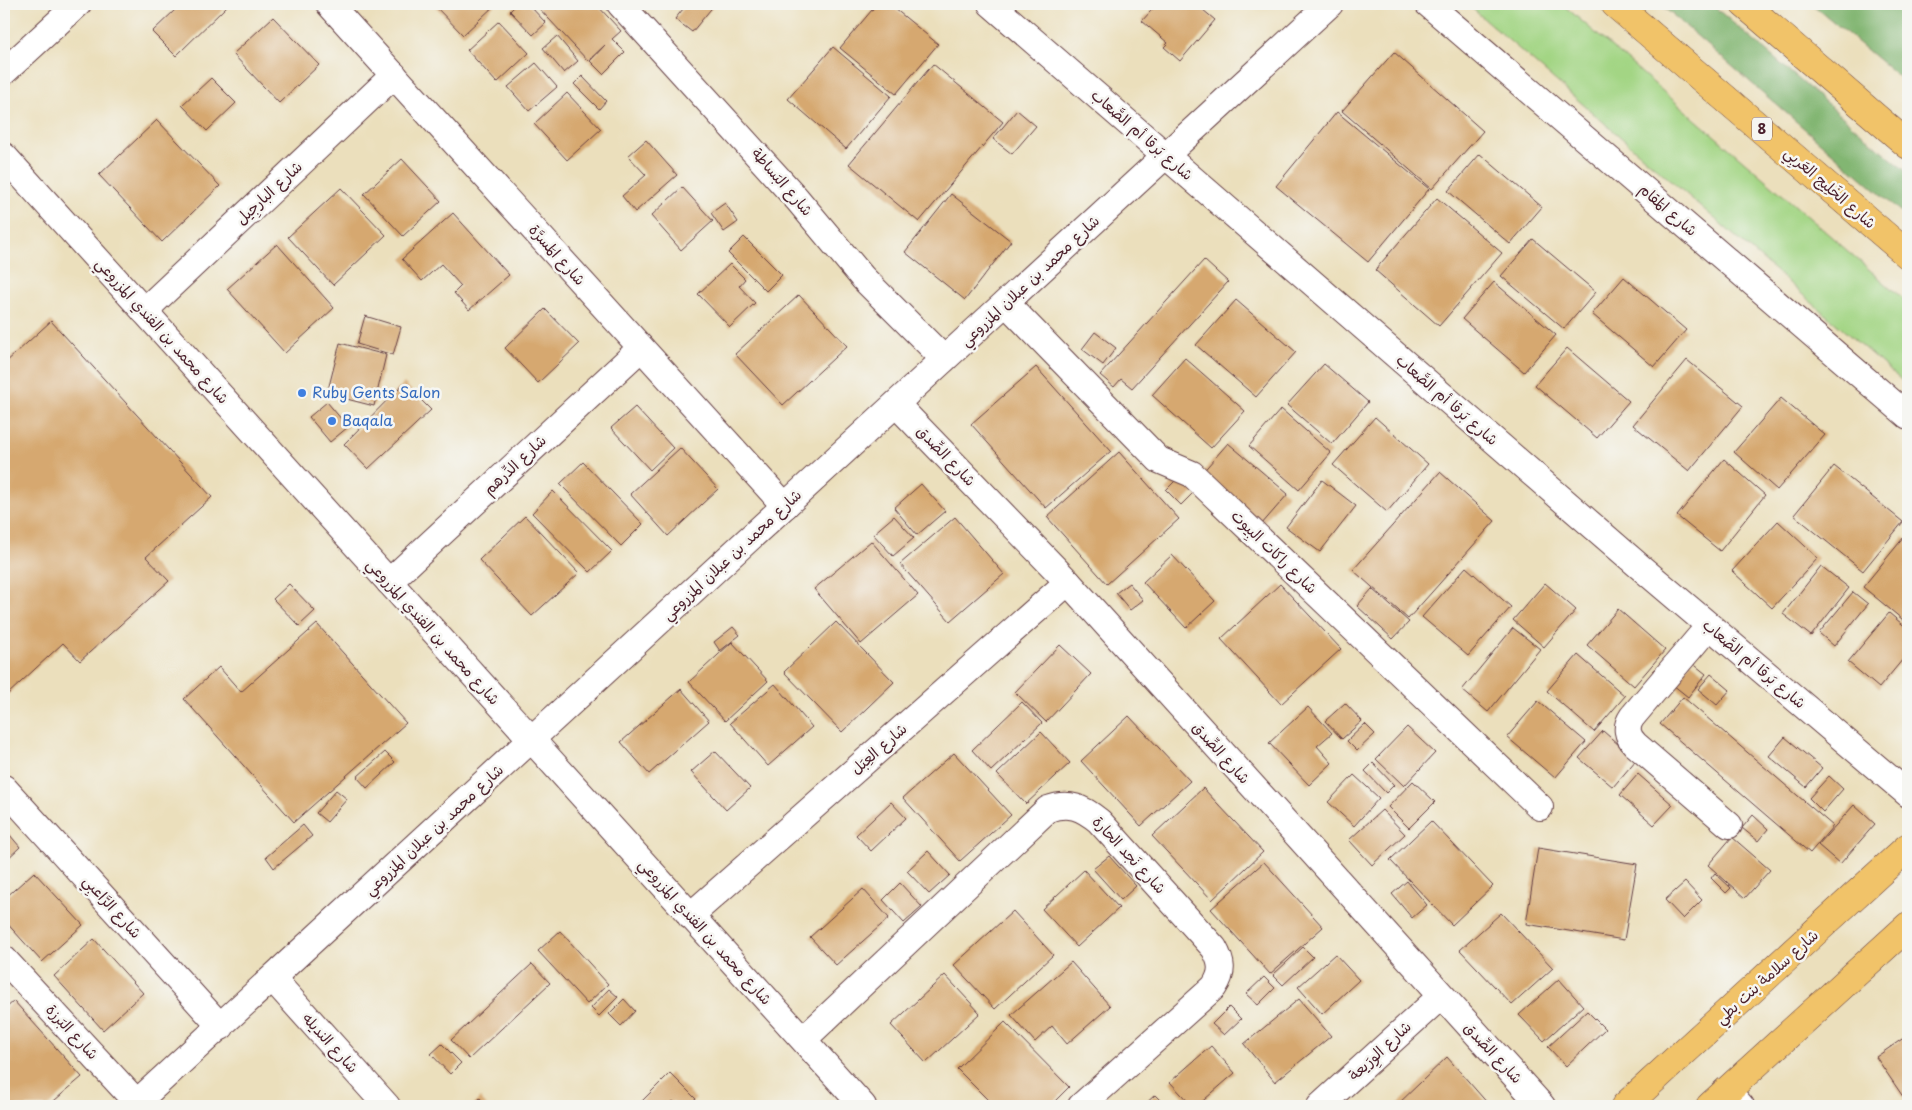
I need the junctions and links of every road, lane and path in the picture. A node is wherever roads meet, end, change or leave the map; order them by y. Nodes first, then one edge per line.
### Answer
1 (78, 4) edge
2 (329, 4) edge
3 (620, 4) edge
4 (991, 4) edge
5 (1330, 4) edge
6 (1428, 4) edge
7 (1616, 4) edge
8 (1744, 4) edge
9 (4, 72) edge
10 (394, 75) junction
11 (1908, 145) edge
12 (4, 156) edge
13 (1166, 156) junction
14 (1908, 255) edge
15 (1007, 304) junction
16 (144, 311) junction
17 (641, 348) junction
18 (944, 359) junction
19 (896, 404) junction
20 (1908, 416) edge
21 (785, 506) junction
22 (389, 582) junction
23 (1068, 582) junction
24 (1710, 626) junction
25 (531, 741) junction
26 (4, 788) edge
27 (1908, 796) edge
28 (1540, 806) dead end
29 (1729, 825) dead end
30 (1908, 847) edge
31 (690, 916) junction
32 (1908, 926) edge
33 (4, 959) edge
34 (273, 979) junction
35 (1441, 996) junction
36 (221, 1027) junction
37 (804, 1039) junction
38 (1726, 1101) edge
39 (136, 1105) edge
40 (387, 1106) edge
41 (863, 1106) edge
42 (1081, 1106) edge
43 (1320, 1106) edge
44 (1542, 1106) edge
45 (1625, 1106) edge

1 - 9 street
2 - 10 street, شارع المَسرَّة
3 - 18 street, شارع البَساطة
4 - 13 street, شارع بَرقا أم الصَّعاب
5 - 13 street, شارع محمد بن عبلان المزروعي
6 - 20 street, شارع المَقام
7 - 14 main road, شارع الخَلِيج العَربِي / 8
8 - 11 main road
10 - 16 street, شارع البارجِيل
10 - 17 street, شارع المَسرَّة
12 - 16 street, شارع محمد بن الفندي المزروعي
13 - 15 street, شارع محمد بن عبلان المزروعي
13 - 24 street, شارع بَرقا أم الصَّعاب
15 - 18 street, شارع محمد بن عبلان المزروعي
15 - 28 street, شارع راكات البِيوت
16 - 22 street, شارع محمد بن الفندي المزروعي
17 - 21 street, شارع المَسرَّة
17 - 22 street, شارع الدِّرهم
18 - 19 street, شارع محمد بن عبلان المزروعي
19 - 21 street, شارع محمد بن عبلان المزروعي
19 - 23 street, شارع الصِّدق
21 - 25 street, شارع محمد بن عبلان المزروعي
22 - 25 street, شارع محمد بن الفندي المزروعي
23 - 31 street, شارع العِبَل
23 - 35 street, شارع الصِّدق
24 - 27 street, شارع بَرقا أم الصَّعاب
24 - 29 street
25 - 31 street, شارع محمد بن الفندي المزروعي
25 - 34 street, شارع محمد بن عبلان المزروعي
26 - 36 street, شارع الرَّاعبِي
30 - 45 main road, شارع سلامة بنت بطي
31 - 37 street, شارع محمد بن الفندي المزروعي
32 - 38 main road
33 - 39 street, شارع البَرزة
34 - 36 street, شارع محمد بن عبلان المزروعي
34 - 40 street, شارع النديله
35 - 43 street, شارع الوِرَيعة
35 - 44 street, شارع الصِّدق
36 - 39 street, شارع محمد بن عبلان المزروعي
37 - 41 street, شارع محمد بن الفندي المزروعي
37 - 42 street, شارع نَجد الحارة

